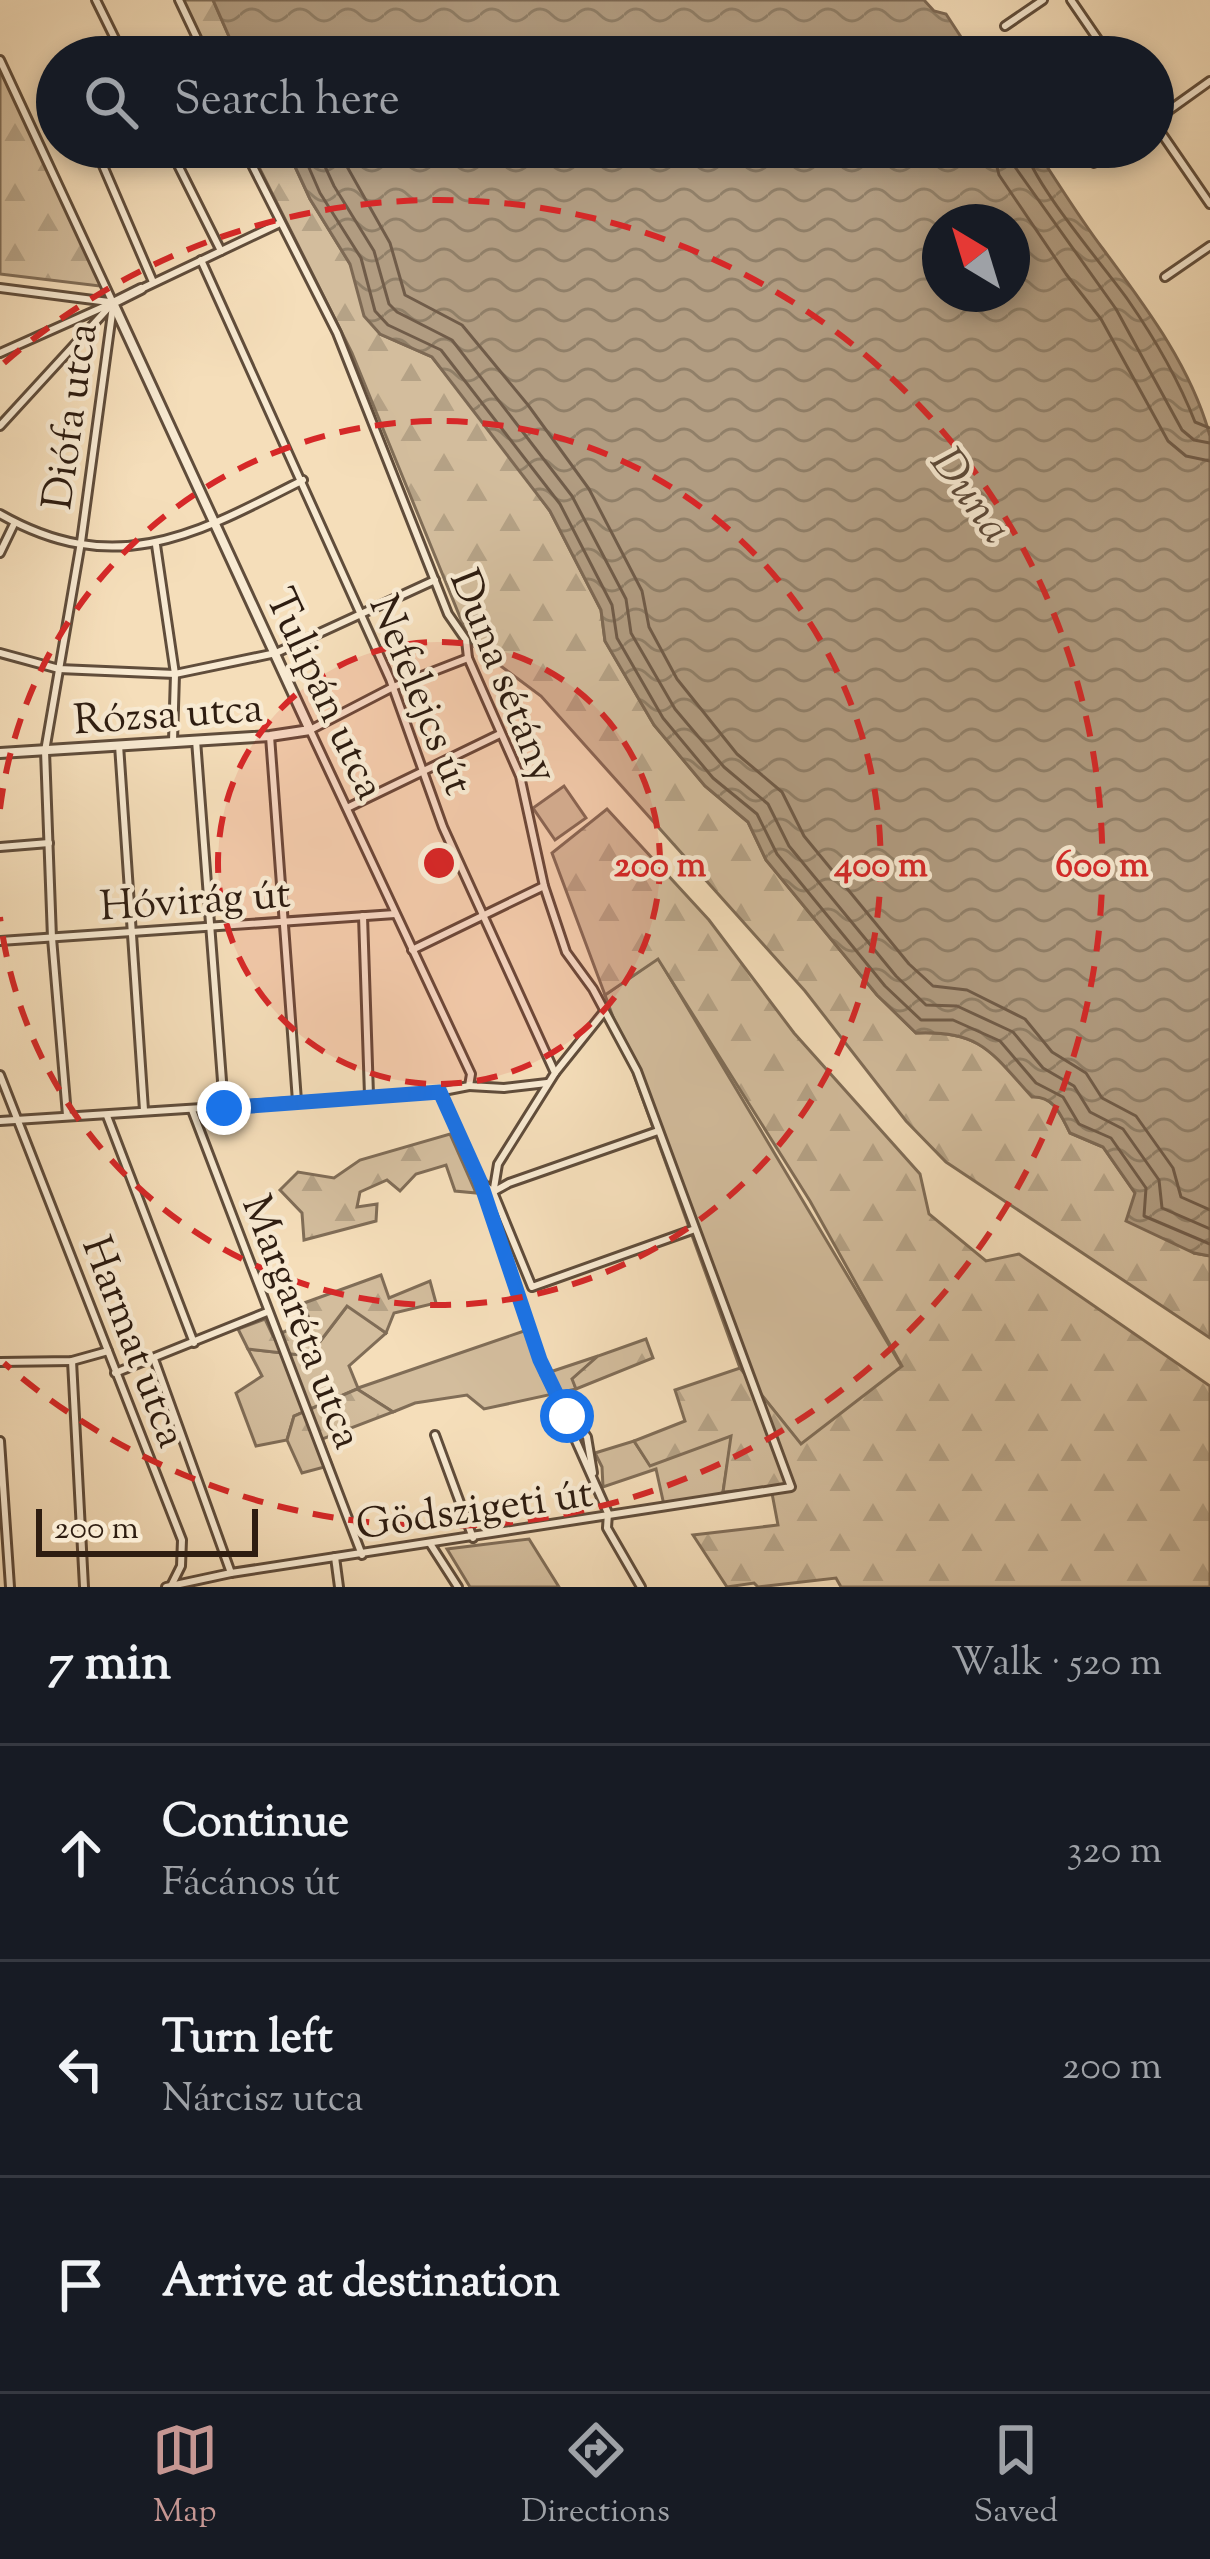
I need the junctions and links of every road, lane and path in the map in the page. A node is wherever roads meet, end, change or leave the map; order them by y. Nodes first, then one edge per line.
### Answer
1 (96, 0) edge
2 (178, 0) edge
3 (1043, 0) edge
4 (1071, 0) edge
5 (1005, 26) dead end
6 (114, 36) edge
7 (196, 36) edge
8 (1096, 36) edge
9 (0, 60) edge
10 (1210, 81) edge
11 (1174, 106) edge
12 (36, 137) edge
13 (1174, 152) edge
14 (50, 168) edge
15 (104, 168) edge
16 (180, 168) edge
17 (253, 168) edge
18 (1210, 204) edge
19 (278, 224) junction
20 (1210, 246) edge
21 (221, 251) junction
22 (201, 260) junction
23 (1165, 277) dead end
24 (153, 282) junction
25 (0, 288) edge
26 (141, 289) joint
27 (113, 303) junction
28 (0, 353) edge
29 (0, 427) edge
30 (303, 480) junction
31 (0, 514) edge
32 (15, 523) junction
33 (216, 524) junction
34 (81, 542) junction
35 (156, 545) junction
36 (0, 553) edge
37 (436, 580) junction
38 (360, 613) junction
39 (0, 652) edge
40 (276, 653) junction
41 (469, 658) junction
42 (59, 670) junction
43 (175, 674) junction
44 (393, 687) junction
45 (310, 730) junction
46 (500, 734) junction
47 (270, 736) junction
48 (196, 740) junction
49 (173, 741) junction
50 (119, 745) junction
51 (45, 751) junction
52 (0, 753) edge
53 (424, 770) junction
54 (347, 808) junction
55 (49, 842) junction
56 (0, 848) edge
57 (544, 886) junction
58 (394, 914) junction
59 (363, 916) junction
60 (483, 919) junction
61 (284, 921) junction
62 (211, 928) junction
63 (133, 933) junction
64 (52, 938) junction
65 (0, 940) edge
66 (412, 950) junction
67 (603, 1013) junction
68 (555, 1072) junction
69 (0, 1075) edge
70 (547, 1083) junction
71 (469, 1086) junction
72 (440, 1092) junction
73 (369, 1095) junction
74 (297, 1101) junction
75 (224, 1108) junction
76 (191, 1109) junction
77 (144, 1110) junction
78 (107, 1116) junction
79 (67, 1117) junction
80 (18, 1119) junction
81 (0, 1121) edge
82 (660, 1131) junction
83 (480, 1181) junction
84 (493, 1192) junction
85 (490, 1212) junction
86 (695, 1229) junction
87 (268, 1312) junction
88 (194, 1343) junction
89 (108, 1351) junction
90 (154, 1359) junction
91 (72, 1361) junction
92 (0, 1362) edge
93 (115, 1373) junction
94 (435, 1435) dead end
95 (0, 1442) edge
96 (791, 1487) joint
97 (607, 1519) junction
98 (473, 1538) junction
99 (431, 1545) junction
100 (362, 1555) junction
101 (335, 1557) junction
102 (231, 1574) junction
103 (10, 1587) edge
104 (84, 1587) edge
105 (169, 1587) edge
106 (339, 1587) edge
107 (458, 1587) edge
108 (641, 1587) edge

1 - 6 street
2 - 7 street
3 - 5 street
4 - 8 street
9 - 12 street
10 - 11 street
13 - 18 street
14 - 27 street
15 - 24 street
16 - 21 street
17 - 19 street, Duna sétány
19 - 21 street
19 - 37 street, Duna sétány
20 - 23 street
21 - 22 street
22 - 24 street
22 - 30 street, Nefelejcs út
24 - 26 street
25 - 27 street
26 - 27 street
27 - 28 street
27 - 29 street
27 - 33 street, Tulipán utca
27 - 34 street, Diófa utca
30 - 33 street
30 - 38 street, Nefelejcs út
31 - 32 street
32 - 34 street
32 - 36 street
33 - 35 street
33 - 40 street, Tulipán utca
34 - 35 street
34 - 42 street, Diófa utca
35 - 43 street
37 - 38 street
37 - 41 street, Duna sétány
38 - 40 street
38 - 44 street, Nefelejcs út
39 - 42 street
40 - 43 street
40 - 45 street, Tulipán utca
41 - 44 street, Rózsa utca
41 - 46 street, Duna sétány
42 - 43 street
42 - 51 street, Diófa utca
43 - 49 street
44 - 45 street, Rózsa utca
44 - 53 street, Nefelejcs út
45 - 47 street, Rózsa utca
45 - 54 street, Tulipán utca
46 - 53 street
46 - 57 street, Duna sétány
47 - 48 street, Rózsa utca
47 - 61 street
48 - 49 street, Rózsa utca
48 - 62 street
49 - 50 street, Rózsa utca
50 - 51 street, Rózsa utca
50 - 63 street
51 - 52 street, Rózsa utca
51 - 55 street, Diófa utca
53 - 54 street
53 - 60 street, Nefelejcs út
54 - 58 street, Tulipán utca
55 - 56 street
55 - 64 street, Diófa utca
57 - 60 street
57 - 67 street, Duna sétány
58 - 59 street, Hóvirág út
58 - 66 street, Tulipán utca
59 - 61 street, Hóvirág út
59 - 73 street
60 - 66 street
60 - 68 street, Nefelejcs út
61 - 62 street, Hóvirág út
61 - 74 street
62 - 63 street, Hóvirág út
62 - 75 street
63 - 64 street, Hóvirág út
63 - 77 street
64 - 65 street, Hóvirág út
64 - 79 street, Diófa utca
66 - 71 street, Tulipán utca
67 - 68 street
67 - 82 street, Duna sétány
68 - 70 street
69 - 80 street, Harmat utca
70 - 71 street
70 - 84 street
71 - 72 street
72 - 73 street
72 - 83 street
73 - 74 street
74 - 75 street
75 - 76 street
76 - 77 street
76 - 87 street, Margaréta utca
77 - 78 street
78 - 79 street
78 - 88 street
79 - 80 street
80 - 81 street
80 - 89 street, Harmat utca
82 - 84 street
82 - 86 street, Duna sétány
83 - 84 street
83 - 85 street
84 - 85 street
84 - 86 street
85 - 97 street
86 - 96 street, Duna sétány
87 - 88 street
87 - 100 street, Margaréta utca
88 - 90 street
89 - 91 street
89 - 93 street, Harmat utca
90 - 93 street
90 - 102 street
91 - 92 street
91 - 104 street
93 - 105 street, Harmat utca
94 - 98 street
95 - 103 street
96 - 97 street, Gödszigeti út
97 - 98 street, Gödszigeti út
97 - 108 street
98 - 99 street, Gödszigeti út
99 - 100 street, Gödszigeti út
99 - 107 street
100 - 101 street, Gödszigeti út
101 - 102 street, Gödszigeti út
101 - 106 street
102 - 105 street, Gödszigeti út

